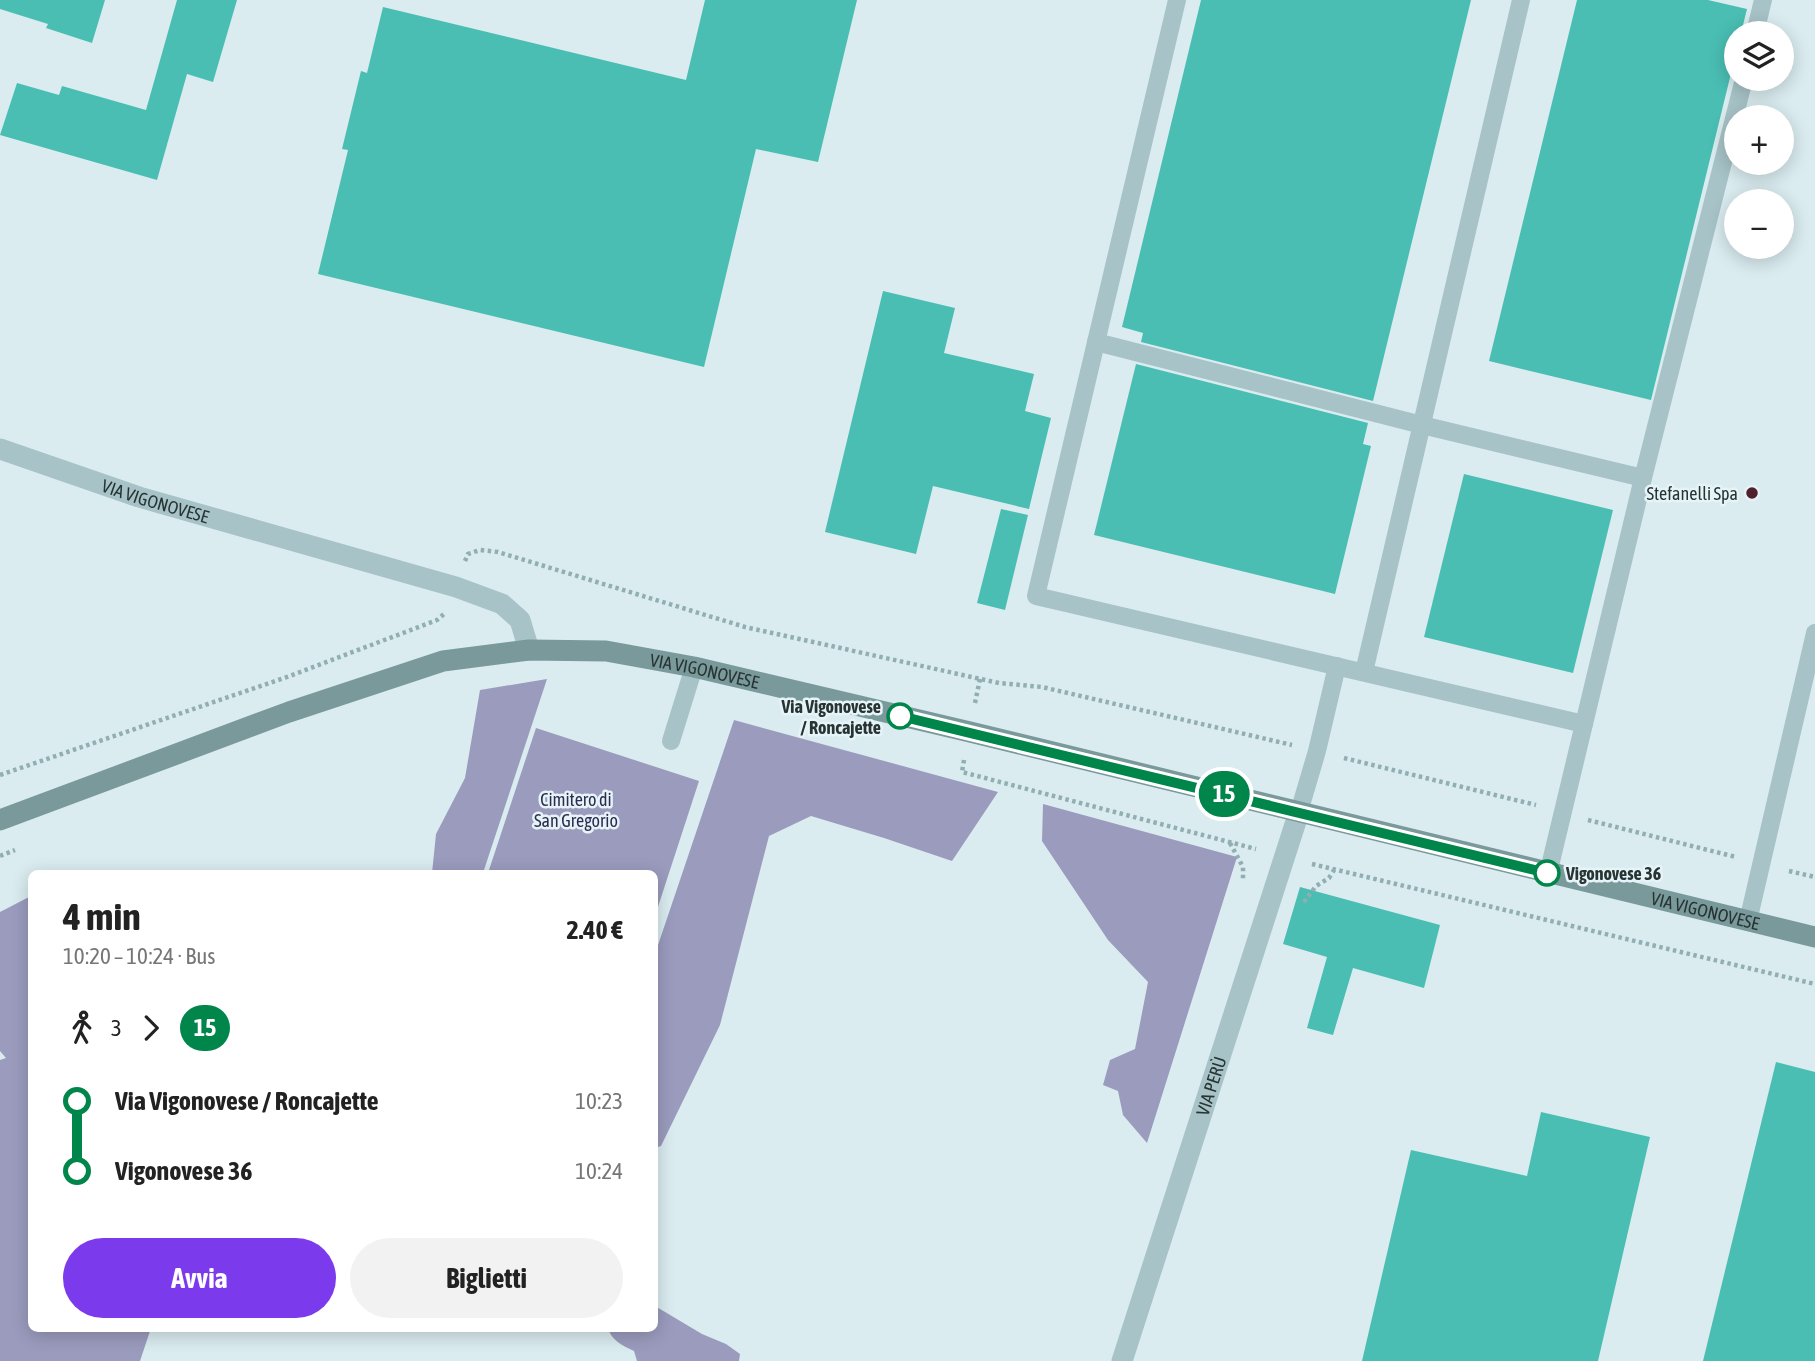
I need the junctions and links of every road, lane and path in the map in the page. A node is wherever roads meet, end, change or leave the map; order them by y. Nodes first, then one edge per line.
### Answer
1 (1178, 0) edge
2 (1521, 0) edge
3 (1763, 0) edge
4 (1758, 21) edge
5 (1741, 91) edge
6 (1096, 342) junction
7 (1422, 425) junction
8 (0, 449) edge
9 (1643, 478) junction
10 (461, 567) dead end
11 (451, 605) dead end
12 (1815, 634) edge
13 (529, 650) junction
14 (1337, 666) junction
15 (694, 667) junction
16 (1364, 672) junction
17 (1584, 724) junction
18 (671, 741) dead end
19 (1289, 744) dead end
20 (1338, 756) dead end
21 (962, 772) dead end
22 (0, 775) edge
23 (1519, 800) dead end
24 (1298, 812) junction
25 (0, 820) edge
26 (1586, 820) dead end
27 (1285, 856) junction
28 (1744, 859) dead end
29 (1780, 869) dead end
30 (1548, 874) junction
31 (1815, 877) edge
32 (1748, 921) junction
33 (1815, 937) edge
34 (1815, 984) edge
35 (1122, 1361) edge

1 - 6 lane
2 - 7 lane
3 - 4 lane
5 - 9 lane
6 - 7 lane
6 - 14 lane
7 - 9 lane
7 - 16 lane
8 - 13 street, VIA VIGONOVESE
9 - 17 lane
10 - 19 path
11 - 22 path
12 - 32 lane
13 - 15 main road, VIA VIGONOVESE
13 - 25 main road, VIA VIGONOVESE
14 - 16 lane
14 - 24 lane
15 - 18 lane
15 - 24 main road, VIA VIGONOVESE
16 - 17 lane
17 - 30 lane
20 - 23 path
21 - 27 path
24 - 27 street, VIA PERÙ
24 - 30 main road, VIA VIGONOVESE
26 - 28 path
27 - 34 path
27 - 35 street, VIA PERÙ
29 - 31 path
30 - 32 main road, VIA VIGONOVESE
32 - 33 main road, VIA VIGONOVESE

